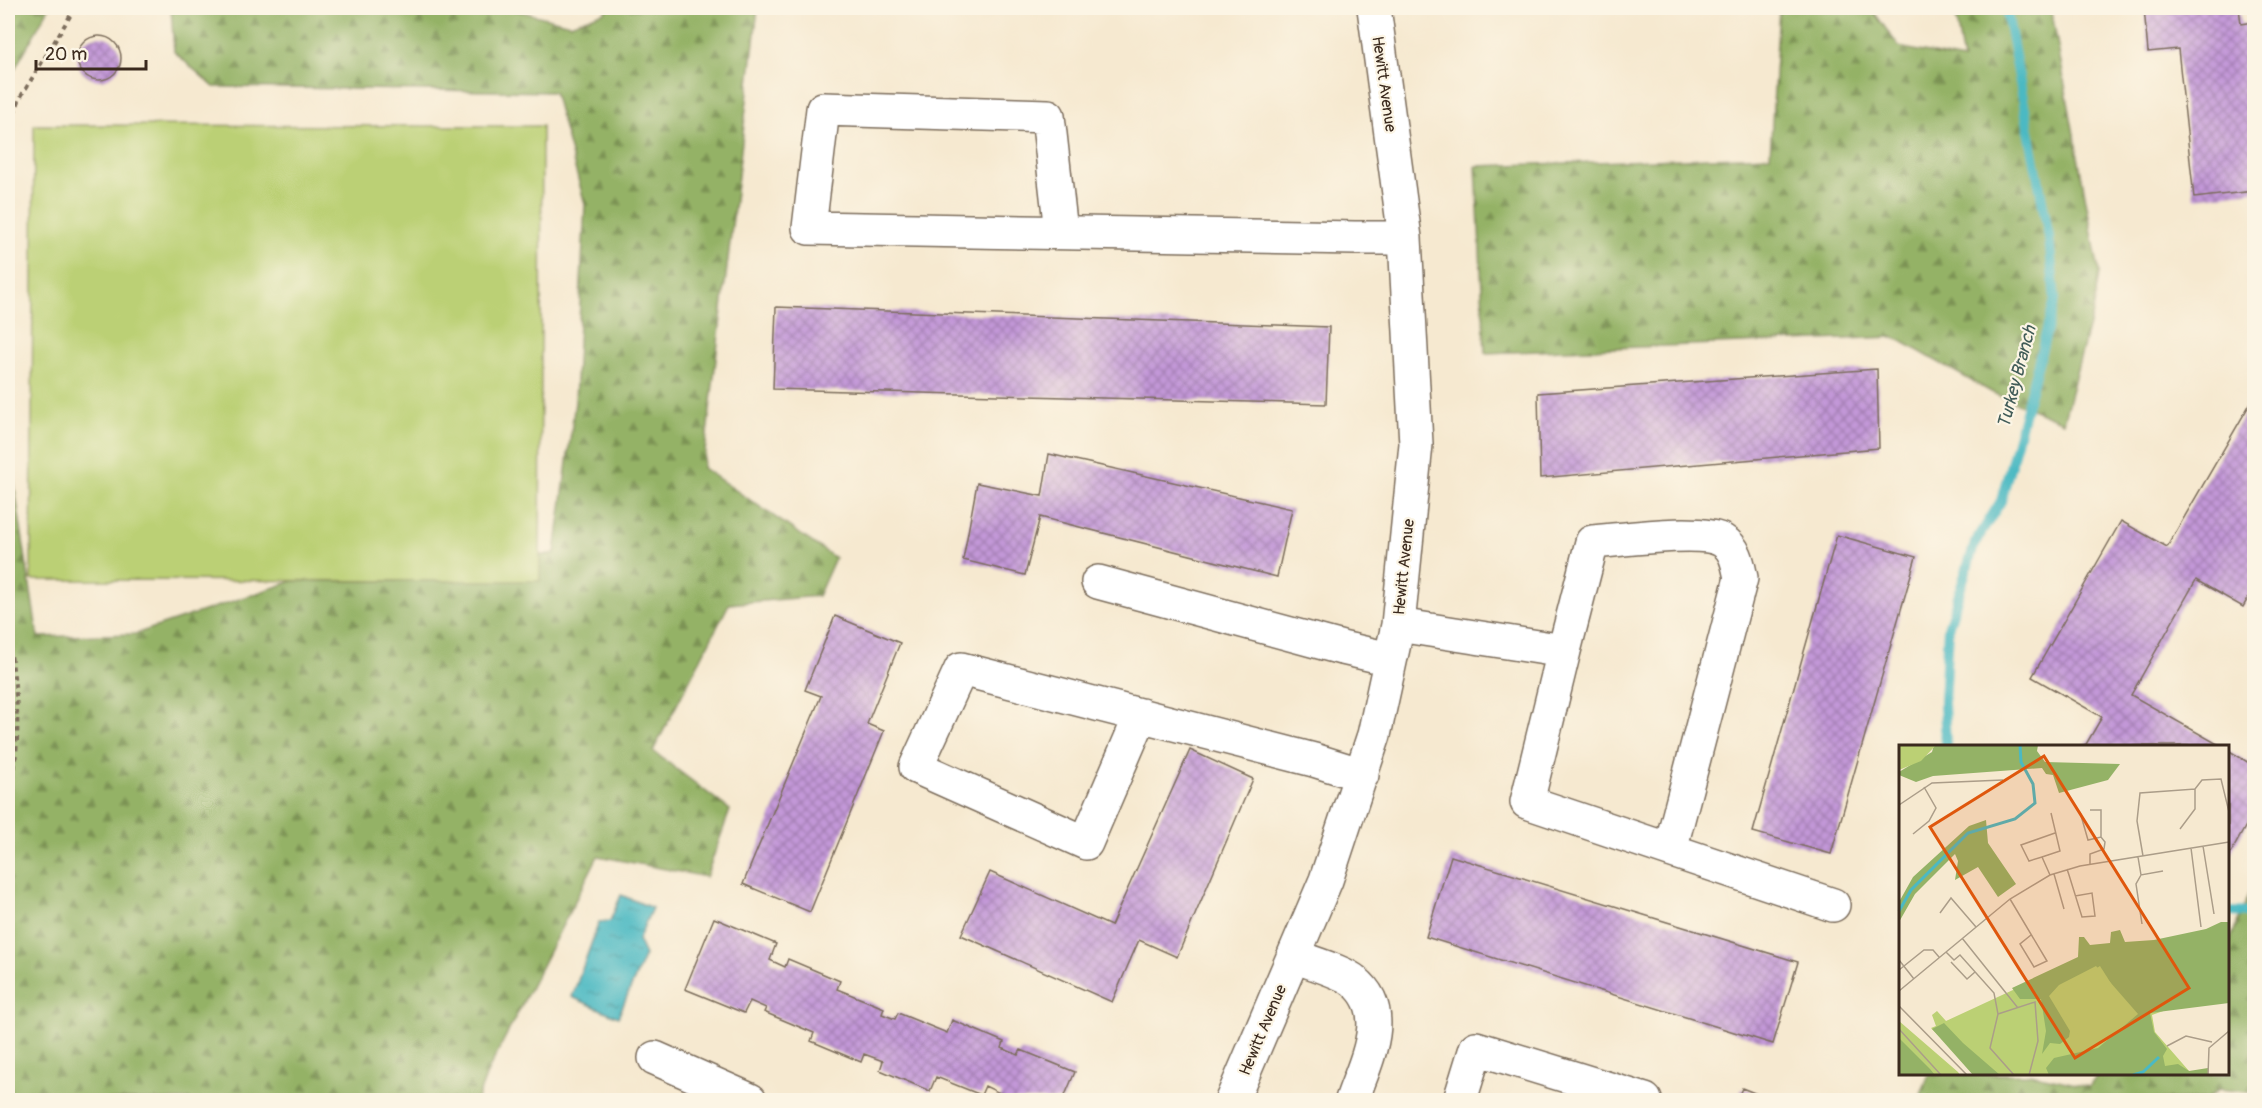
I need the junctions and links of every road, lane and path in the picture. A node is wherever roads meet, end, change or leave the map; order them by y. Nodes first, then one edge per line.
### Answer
1 (75, 8) edge
2 (1374, 8) edge
3 (8, 130) edge
4 (1061, 232) junction
5 (1405, 238) junction
6 (1098, 582) dead end
7 (1398, 625) junction
8 (8, 648) edge
9 (1564, 651) junction
10 (1390, 659) junction
11 (1141, 715) junction
12 (1362, 775) junction
13 (8, 799) edge
14 (1670, 850) junction
15 (1833, 905) dead end
16 (1294, 956) junction
17 (655, 1058) dead end
18 (750, 1101) edge
19 (1232, 1101) edge
20 (1352, 1101) edge
21 (1460, 1101) edge
22 (1645, 1101) edge

1 - 3 path
2 - 5 street, Hewitt Avenue
4 - 4 street
4 - 5 street
5 - 7 street, Hewitt Avenue
6 - 10 street
7 - 9 street
7 - 10 street, Hewitt Avenue
8 - 13 path
9 - 14 street
9 - 14 street
10 - 12 street, Hewitt Avenue
11 - 11 street
11 - 12 street
12 - 16 street, Hewitt Avenue
14 - 15 street
16 - 19 street, Hewitt Avenue
16 - 20 street
17 - 18 street
21 - 22 street

